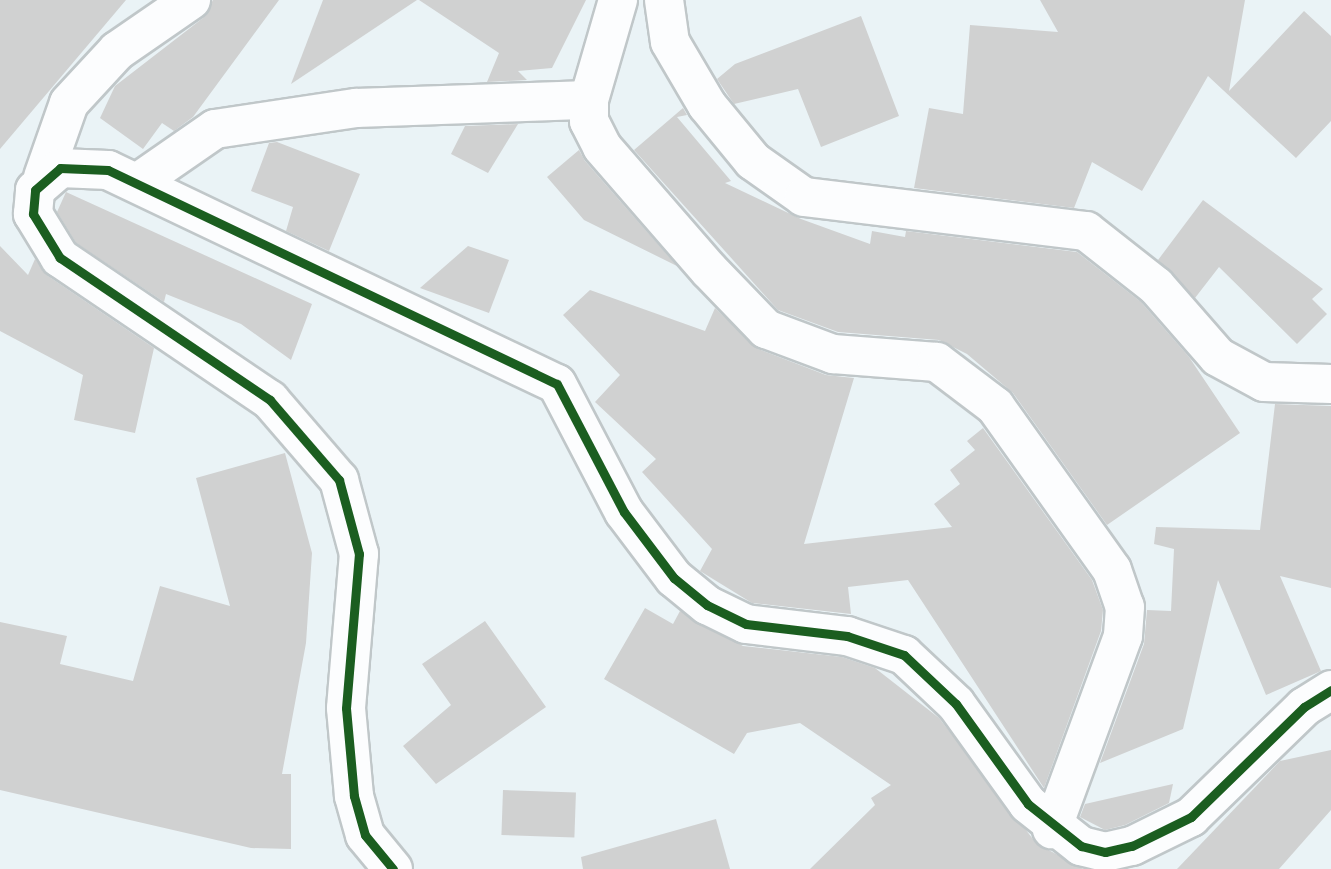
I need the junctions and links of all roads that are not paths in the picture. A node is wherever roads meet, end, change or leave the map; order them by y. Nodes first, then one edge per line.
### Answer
1 (191, 0) edge
2 (618, 0) edge
3 (664, 0) edge
4 (589, 100) junction
5 (43, 177) junction
6 (137, 183) junction
7 (1331, 384) edge
8 (1331, 690) edge
9 (1052, 829) junction
10 (393, 869) edge

1 - 5 street
2 - 4 street
3 - 7 street
4 - 6 street
4 - 9 street
5 - 6 street
5 - 10 street
6 - 9 street
8 - 9 street

